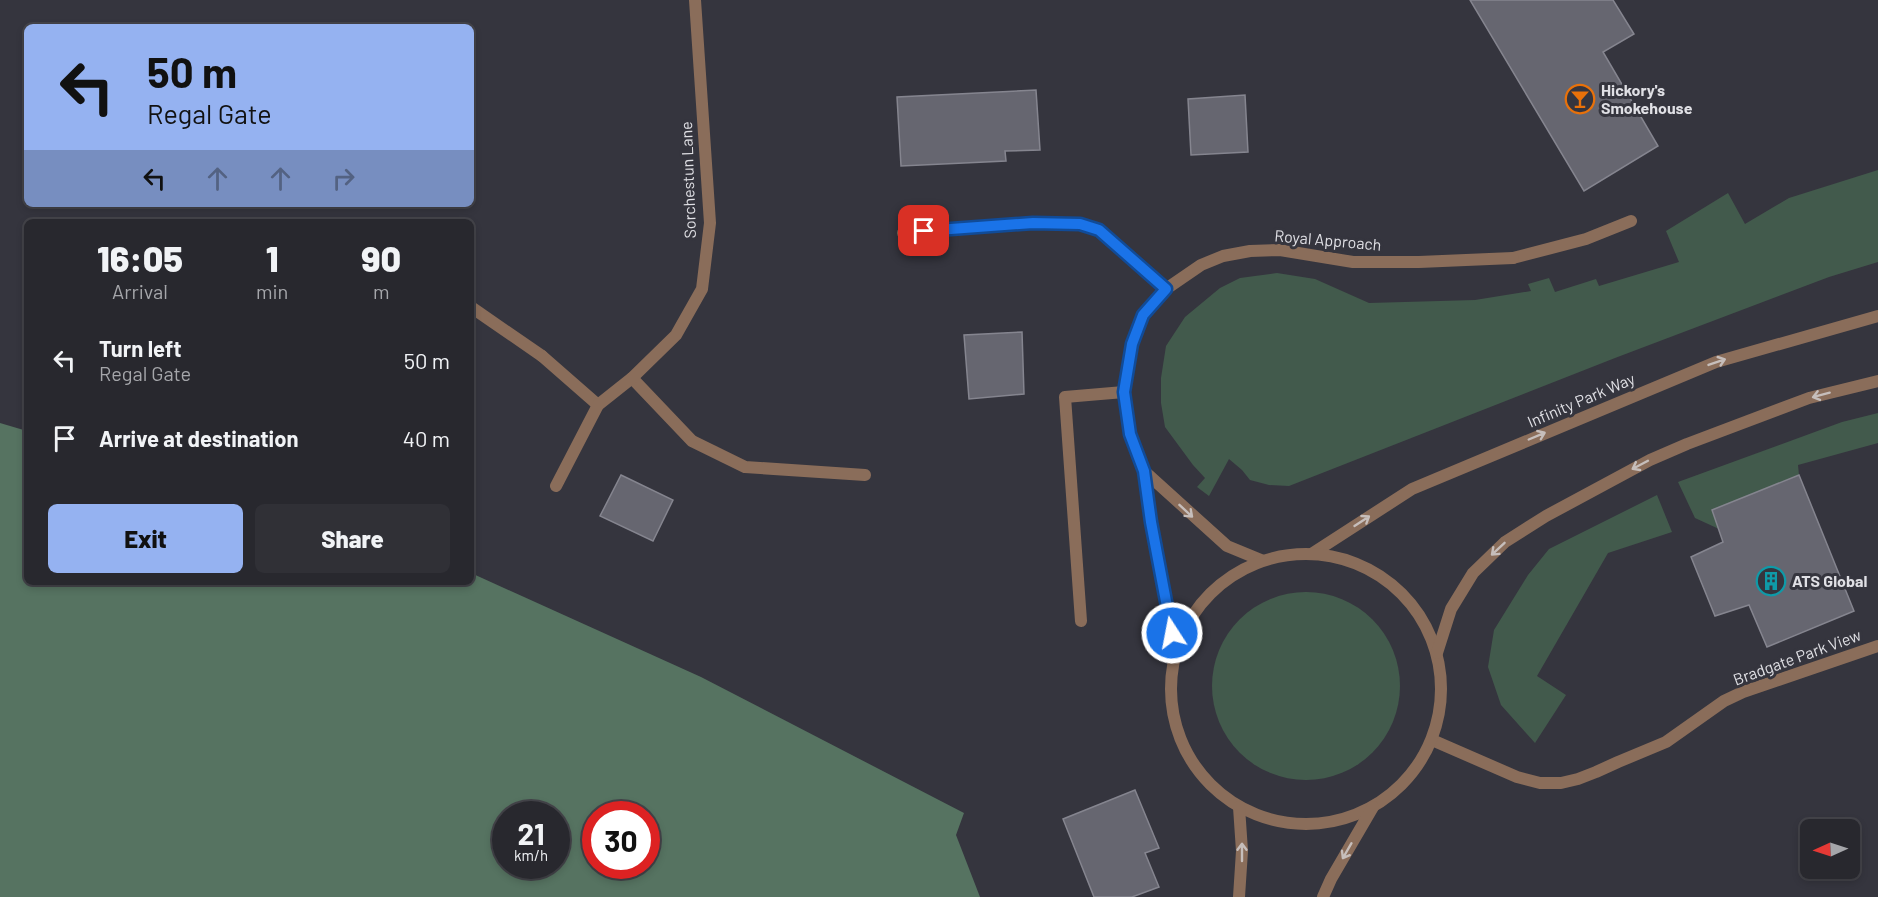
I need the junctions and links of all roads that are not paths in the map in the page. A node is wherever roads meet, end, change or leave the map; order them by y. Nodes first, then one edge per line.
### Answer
1 (694, 0) edge
2 (1630, 221) dead end
3 (903, 233) dead end
4 (1166, 289) junction
5 (474, 309) edge
6 (1878, 316) edge
7 (632, 378) junction
8 (1878, 381) edge
9 (1124, 392) junction
10 (598, 405) junction
11 (1144, 471) junction
12 (865, 475) dead end
13 (556, 486) dead end
14 (1313, 553) junction
15 (1261, 560) junction
16 (1081, 621) dead end
17 (1878, 646) edge
18 (1176, 652) junction
19 (1437, 653) junction
20 (1432, 740) junction
21 (1239, 807) junction
22 (1373, 807) junction
23 (1239, 897) edge
24 (1323, 897) edge

1 - 7 street, Sorchestun Lane
2 - 4 street, Royal Approach
3 - 4 street
4 - 9 street, Royal Approach
5 - 10 street
14 -> 6 street, Infinity Park Way
7 - 10 street, Sorchestun Lane
7 - 12 street
8 -> 19 street
9 - 11 street, Royal Approach
9 - 16 street
10 - 13 street, Sorchestun Lane
11 -> 15 street, Royal Approach
11 - 18 street, Royal Approach
14 - 15 street
14 - 19 street
15 - 18 street
17 - 20 street, Bradgate Park View
18 - 21 street
19 - 20 street
20 - 22 street
21 - 22 street
23 -> 21 street
22 -> 24 street

